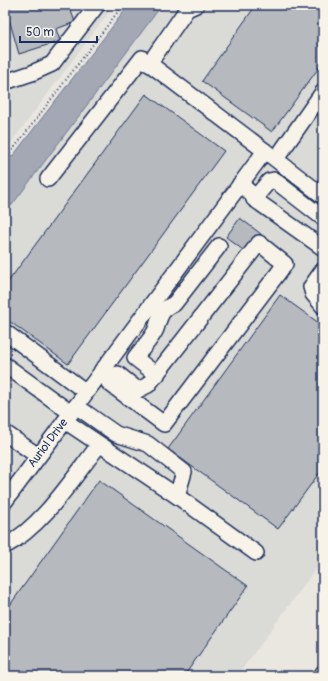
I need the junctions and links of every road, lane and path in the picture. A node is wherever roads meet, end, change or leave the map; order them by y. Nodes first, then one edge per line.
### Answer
1 (97, 5) edge
2 (123, 5) edge
3 (196, 5) edge
4 (149, 64) junction
5 (5, 82) edge
6 (323, 92) edge
7 (270, 155) junction
8 (5, 160) edge
9 (48, 179) dead end
10 (240, 184) junction
11 (323, 196) edge
12 (254, 199) junction
13 (323, 218) edge
14 (219, 246) dead end
15 (323, 248) edge
16 (323, 270) edge
17 (323, 306) edge
18 (5, 332) edge
19 (5, 365) edge
20 (106, 373) junction
21 (157, 375) junction
22 (125, 388) junction
23 (86, 392) junction
24 (70, 413) junction
25 (5, 433) edge
26 (99, 445) junction
27 (38, 456) junction
28 (176, 496) junction
29 (5, 500) edge
30 (5, 546) edge
31 (256, 553) dead end
32 (323, 673) edge
33 (321, 676) edge

1 - 5 street
2 - 8 path
3 - 4 street
4 - 7 street
4 - 9 street
6 - 7 street
7 - 10 street
7 - 11 street
10 - 12 street
10 - 20 street
12 - 13 street
12 - 15 street
14 - 21 street
16 - 17 street
18 - 23 street
19 - 24 street, Auriol Drive
20 - 22 street
20 - 23 street
21 - 22 street
21 - 22 street
23 - 24 street
24 - 26 street
24 - 27 street, Auriol Drive
24 - 28 street
25 - 27 street
26 - 28 street
26 - 30 street
27 - 29 street, Auriol Drive
28 - 31 street
32 - 33 street

